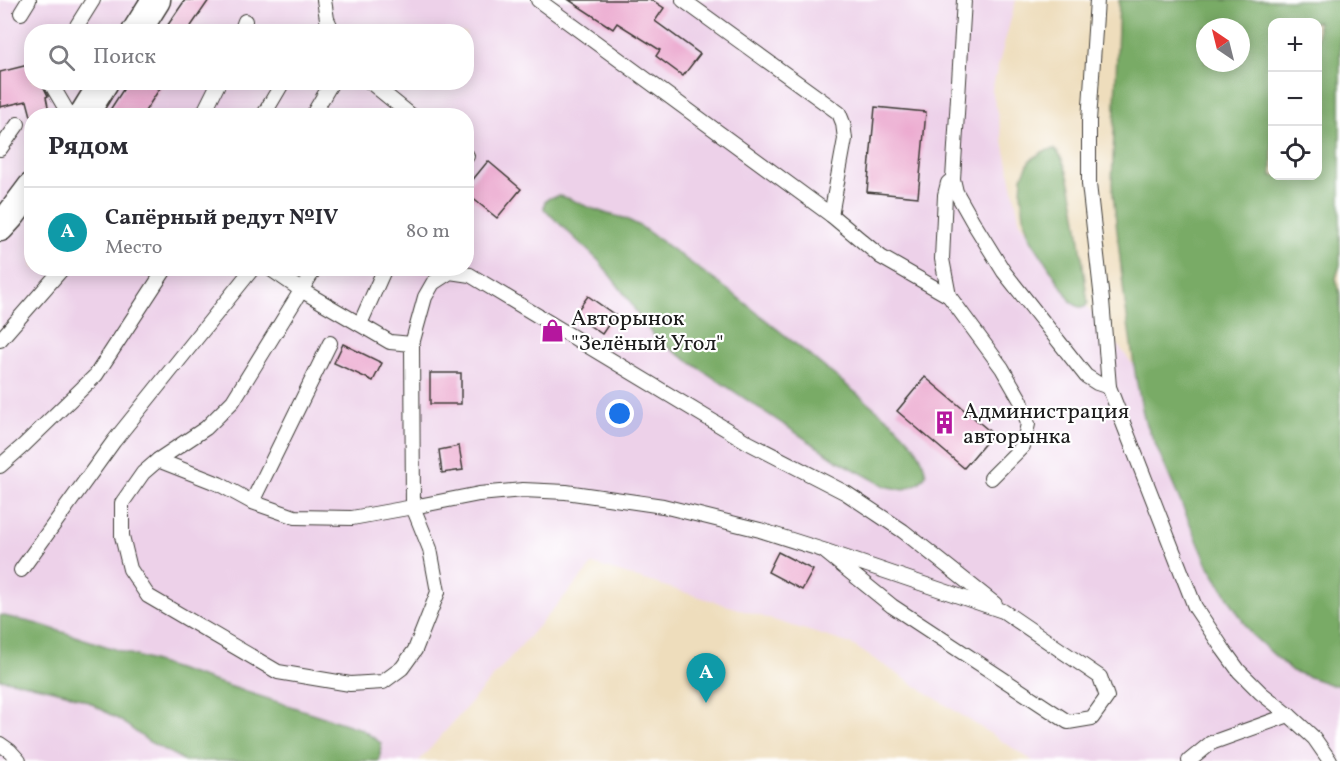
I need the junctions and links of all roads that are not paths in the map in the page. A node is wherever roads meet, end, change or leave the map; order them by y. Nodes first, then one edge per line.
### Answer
1 (29, 0) edge
2 (93, 0) edge
3 (156, 0) edge
4 (324, 0) edge
5 (538, 0) edge
6 (682, 0) edge
7 (964, 0) edge
8 (1097, 0) edge
9 (21, 13) dead end
10 (78, 24) edge
11 (141, 24) edge
12 (330, 24) edge
13 (55, 90) edge
14 (99, 90) edge
15 (215, 90) edge
16 (278, 90) edge
17 (327, 90) edge
18 (380, 90) edge
19 (65, 108) edge
20 (88, 108) edge
21 (206, 108) edge
22 (268, 108) edge
23 (317, 108) edge
24 (402, 108) edge
25 (18, 124) dead end
26 (0, 149) edge
27 (953, 179) junction
28 (24, 195) edge
29 (831, 215) junction
30 (4, 216) edge
31 (56, 276) edge
32 (161, 276) edge
33 (247, 276) edge
34 (281, 276) edge
35 (310, 276) edge
36 (381, 276) edge
37 (444, 276) edge
38 (472, 276) edge
39 (301, 290) junction
40 (949, 296) junction
41 (360, 324) junction
42 (0, 340) edge
43 (330, 343) dead end
44 (412, 344) junction
45 (1109, 387) junction
46 (159, 460) junction
47 (0, 466) edge
48 (991, 478) dead end
49 (252, 501) junction
50 (413, 507) junction
51 (823, 550) junction
52 (21, 570) dead end
53 (1003, 611) junction
54 (1289, 715) junction
55 (0, 744) edge
56 (19, 761) edge
57 (1189, 761) edge
58 (1330, 761) edge

1 - 9 lane
2 - 10 lane
3 - 11 street
4 - 12 lane
5 - 29 lane
6 - 29 lane
7 - 27 lane
8 - 45 lane
13 - 19 lane
14 - 20 street
15 - 21 lane
16 - 22 lane
17 - 23 lane
18 - 24 lane
25 - 26 lane
27 - 40 lane
27 - 45 lane
28 - 30 street
29 - 40 lane
31 - 42 lane
32 - 47 lane
33 - 52 lane
34 - 39 lane
35 - 39 lane
36 - 41 lane
37 - 44 lane
38 - 53 lane
39 - 41 lane
39 - 46 lane
40 - 48 lane
41 - 44 lane
43 - 49 lane
44 - 50 lane
45 - 54 lane
46 - 49 lane
46 - 50 lane
49 - 50 lane
50 - 51 lane
51 - 53 lane
51 - 53 lane
54 - 57 lane
54 - 58 lane
55 - 56 lane

